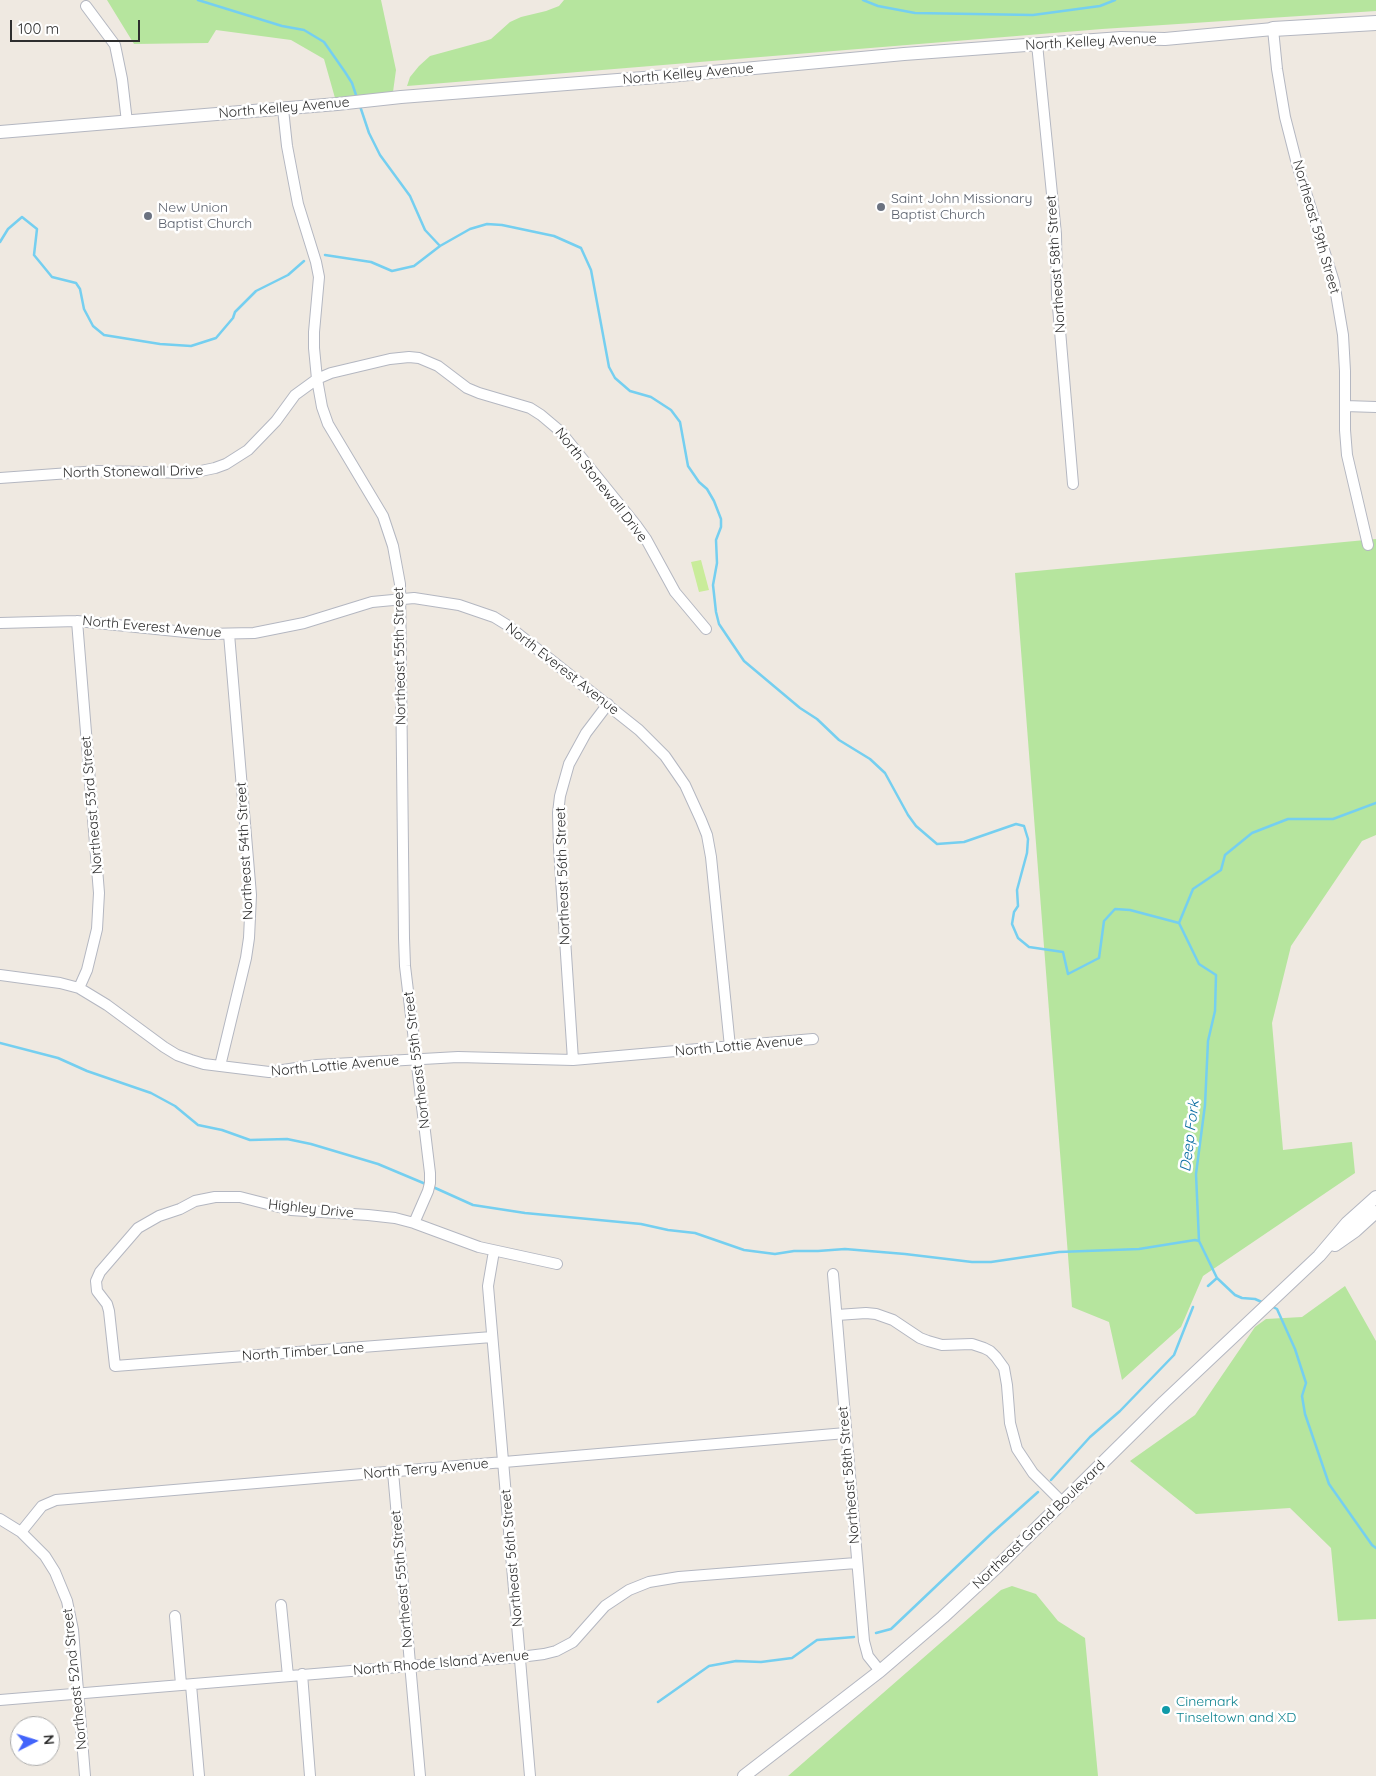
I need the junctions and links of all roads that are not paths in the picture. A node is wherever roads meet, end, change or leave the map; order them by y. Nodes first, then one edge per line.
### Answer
1 (86, 6) dead end
2 (1376, 23) edge
3 (1273, 29) junction
4 (1037, 44) junction
5 (283, 109) junction
6 (127, 122) junction
7 (0, 132) edge
8 (316, 379) junction
9 (1345, 406) junction
10 (1376, 407) edge
11 (0, 478) edge
12 (1073, 484) dead end
13 (1368, 545) dead end
14 (400, 598) junction
15 (77, 620) junction
16 (0, 623) edge
17 (706, 629) dead end
18 (229, 634) junction
19 (608, 704) junction
20 (0, 975) edge
21 (79, 988) junction
22 (813, 1039) dead end
23 (730, 1047) junction
24 (417, 1060) junction
25 (574, 1060) junction
26 (220, 1066) junction
27 (1376, 1197) edge
28 (1376, 1212) edge
29 (414, 1222) junction
30 (494, 1251) junction
31 (1319, 1256) junction
32 (557, 1264) dead end
33 (833, 1274) dead end
34 (837, 1315) junction
35 (492, 1337) junction
36 (115, 1366) joint
37 (846, 1433) junction
38 (504, 1463) junction
39 (393, 1472) junction
40 (1063, 1503) junction
41 (0, 1519) edge
42 (21, 1532) junction
43 (856, 1563) junction
44 (282, 1605) dead end
45 (175, 1616) dead end
46 (520, 1657) junction
47 (410, 1666) junction
48 (880, 1672) junction
49 (302, 1674) junction
50 (288, 1676) junction
51 (186, 1684) junction
52 (78, 1694) junction
53 (0, 1700) edge
54 (85, 1776) edge
55 (198, 1776) edge
56 (310, 1776) edge
57 (420, 1776) edge
58 (530, 1776) edge
59 (744, 1776) edge

1 - 6 street
2 - 3 main road, North Kelley Avenue
3 - 4 street, North Kelley Avenue
3 - 9 street, Northeast 59th Street
4 - 5 street, North Kelley Avenue
4 - 12 street, Northeast 58th Street
5 - 6 street, North Kelley Avenue
5 - 8 street, Northeast 55th Street
6 - 7 street, North Kelley Avenue
8 - 11 street, North Stonewall Drive
8 - 14 street, Northeast 55th Street
8 - 17 street, North Stonewall Drive
9 - 10 street
9 - 13 street, Northeast 59th Street
14 - 18 street, North Everest Avenue
14 - 19 street, North Everest Avenue
14 - 24 street, Northeast 55th Street
15 - 16 street, North Everest Avenue
15 - 18 street, North Everest Avenue
15 - 21 street, Northeast 53rd Street
18 - 26 street, Northeast 54th Street
19 - 23 street, North Everest Avenue
19 - 25 street, Northeast 56th Street
20 - 21 street, North Lottie Avenue
21 - 26 street, North Lottie Avenue
22 - 23 street, North Lottie Avenue
23 - 25 street, North Lottie Avenue
24 - 25 street, North Lottie Avenue
24 - 26 street, North Lottie Avenue
24 - 29 street, Northeast 55th Street
27 - 31 street, Northeast Grand Boulevard
28 - 31 street, Northeast Grand Boulevard
29 - 30 street, Highley Drive
29 - 36 street, Highley Drive
30 - 32 street, Highley Drive
30 - 35 street, Northeast 56th Street
31 - 40 street, Northeast Grand Boulevard
33 - 34 street, Northeast 58th Street
34 - 37 street, Northeast 58th Street
34 - 40 street
35 - 36 street, North Timber Lane
35 - 38 street, Northeast 56th Street
37 - 38 street, North Terry Avenue
37 - 43 street, Northeast 58th Street
38 - 39 street, North Terry Avenue
38 - 46 street, Northeast 56th Street
39 - 42 street, North Terry Avenue
39 - 47 street, Northeast 55th Street
40 - 48 street, Northeast Grand Boulevard
41 - 42 street, Northeast 52nd Street
42 - 52 street, Northeast 52nd Street
43 - 46 street, North Rhode Island Avenue
43 - 48 street, Northeast 58th Street
44 - 50 street
45 - 51 street
46 - 47 street, North Rhode Island Avenue
46 - 58 street, Northeast 56th Street
47 - 49 street, North Rhode Island Avenue
47 - 57 street, Northeast 55th Street
48 - 59 street, Northeast Grand Boulevard
49 - 50 street, North Rhode Island Avenue
49 - 56 street
50 - 51 street, North Rhode Island Avenue
51 - 52 street, North Rhode Island Avenue
51 - 55 street
52 - 53 street, North Rhode Island Avenue
52 - 54 street, Northeast 52nd Street

